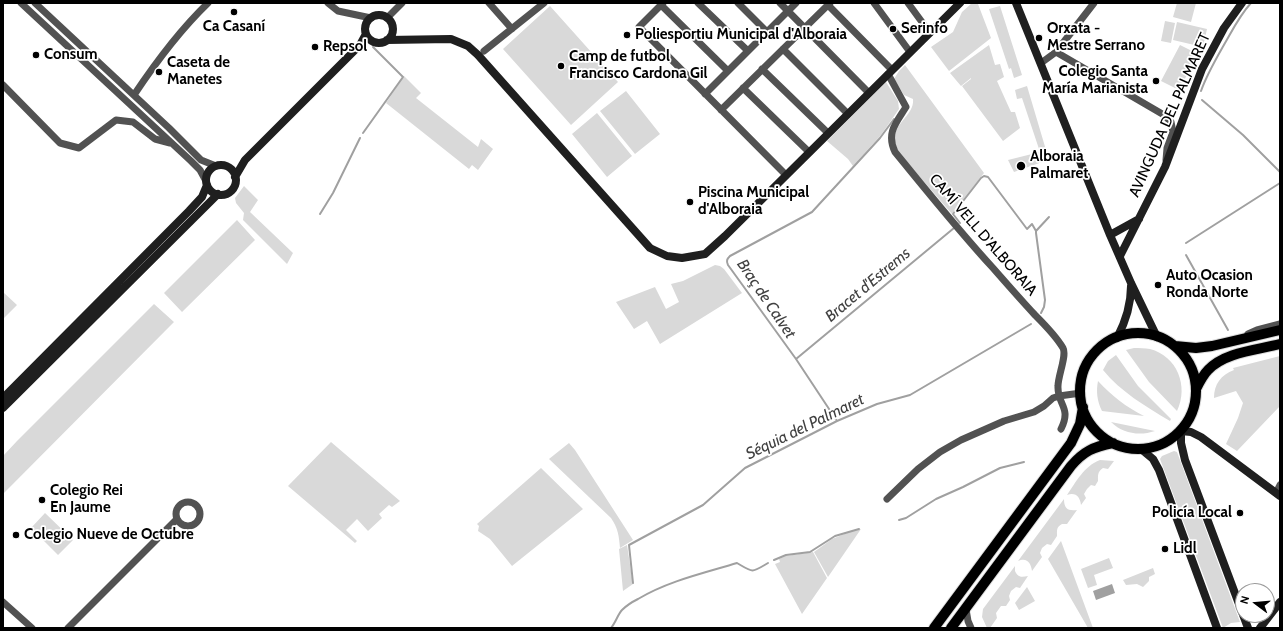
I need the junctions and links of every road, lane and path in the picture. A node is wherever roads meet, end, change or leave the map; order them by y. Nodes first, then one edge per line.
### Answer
1 (21, 3) edge
2 (35, 3) edge
3 (208, 3) edge
4 (328, 3) edge
5 (402, 3) edge
6 (489, 3) edge
7 (544, 3) edge
8 (698, 3) edge
9 (738, 3) edge
10 (780, 3) edge
11 (796, 3) edge
12 (874, 3) edge
13 (908, 3) edge
14 (960, 3) edge
15 (1016, 3) edge
16 (1094, 3) edge
17 (1242, 3) edge
18 (662, 4) edge
19 (829, 4) edge
20 (788, 11) junction
21 (371, 18) junction
22 (387, 18) junction
23 (804, 28) junction
24 (512, 29) junction
25 (392, 32) junction
26 (767, 32) junction
27 (930, 32) junction
28 (366, 34) junction
29 (401, 39) junction
30 (387, 40) junction
31 (372, 42) junction
32 (360, 45) junction
33 (783, 49) junction
34 (484, 51) dead end
35 (748, 51) junction
36 (910, 52) junction
37 (1056, 52) junction
38 (1040, 63) junction
39 (762, 69) junction
40 (728, 71) junction
41 (890, 72) junction
42 (3, 85) edge
43 (743, 88) junction
44 (869, 93) junction
45 (705, 94) junction
46 (134, 95) junction
47 (721, 110) junction
48 (848, 114) junction
49 (828, 133) junction
50 (171, 143) junction
51 (809, 152) junction
52 (245, 160) junction
53 (216, 166) junction
54 (227, 166) junction
55 (1165, 167) junction
56 (786, 175) junction
57 (235, 177) junction
58 (206, 183) junction
59 (218, 194) junction
60 (1139, 219) junction
61 (1110, 235) junction
62 (1120, 256) junction
63 (1131, 283) junction
64 (1280, 324) edge
65 (1280, 330) edge
66 (1157, 336) junction
67 (1117, 338) junction
68 (1227, 342) junction
69 (1280, 344) edge
70 (1175, 346) junction
71 (1196, 389) junction
72 (1080, 393) junction
73 (1059, 396) junction
74 (3, 398) edge
75 (1083, 407) junction
76 (3, 408) edge
77 (1061, 429) dead end
78 (1181, 431) junction
79 (1113, 443) junction
80 (1141, 449) junction
81 (1279, 491) edge
82 (887, 499) dead end
83 (177, 519) dead end
84 (1280, 602) edge
85 (4, 604) edge
86 (966, 609) junction
87 (32, 628) edge
88 (68, 628) edge
89 (934, 628) edge
90 (952, 628) edge
91 (972, 628) edge
92 (1217, 628) edge
93 (1248, 628) edge
94 (1260, 628) edge

1 - 50 street
2 - 46 street
3 - 46 street
4 - 21 street
5 - 22 street
6 - 24 street
7 - 24 street
8 - 35 street
9 - 26 street
10 - 20 street
11 - 20 street
12 - 36 street
13 - 27 street
14 - 27 street
15 - 38 street
16 - 37 street
17 - 55 street, AVINGUDA DEL PALMARET
18 - 40 street
18 - 45 street
19 - 23 street
19 - 41 street
20 - 23 street
20 - 26 street
21 - 22 street
21 - 28 street
22 - 25 street
23 - 33 street
23 - 44 street
24 - 34 street
25 - 29 street
25 - 30 street
26 - 35 street
27 - 36 street
28 - 31 street
28 - 32 street
29 - 30 street
29 - 56 street
30 - 31 street
31 - 32 street
32 - 52 street
33 - 39 street
33 - 48 street
35 - 40 street
36 - 41 street
37 - 38 street
37 - 55 street
38 - 61 street
39 - 43 street
39 - 49 street
40 - 45 street
41 - 44 street
41 - 73 street, CAMÍ VELL D'ALBORAIA
42 - 50 street
43 - 47 street
43 - 51 street
44 - 48 street
45 - 47 street
46 - 53 street
47 - 56 street
48 - 49 street
49 - 51 street
50 - 58 street
51 - 56 street
52 - 54 street
52 - 57 street
53 - 54 street
53 - 58 street
54 - 57 street
55 - 60 street, AVINGUDA DEL PALMARET
57 - 59 street
58 - 59 street
58 - 74 street
59 - 76 street
60 - 61 street, AVINGUDA DEL PALMARET
60 - 62 street, AVINGUDA DEL PALMARET
61 - 62 street
62 - 63 street
63 - 66 street
63 - 67 street
64 - 68 street
65 - 68 main road
66 - 67 main road
66 - 70 main road
67 - 72 main road
68 - 70 main road
69 - 71 main road
70 - 71 main road
71 - 78 main road
72 - 73 street
72 - 75 main road
73 - 77 street
73 - 82 street
75 - 79 main road
75 - 89 main road
78 - 80 main road
78 - 81 street
78 - 93 street
79 - 80 main road
79 - 86 main road
80 - 92 street
83 - 88 street
84 - 94 street
85 - 87 street
86 - 90 main road
86 - 91 street

